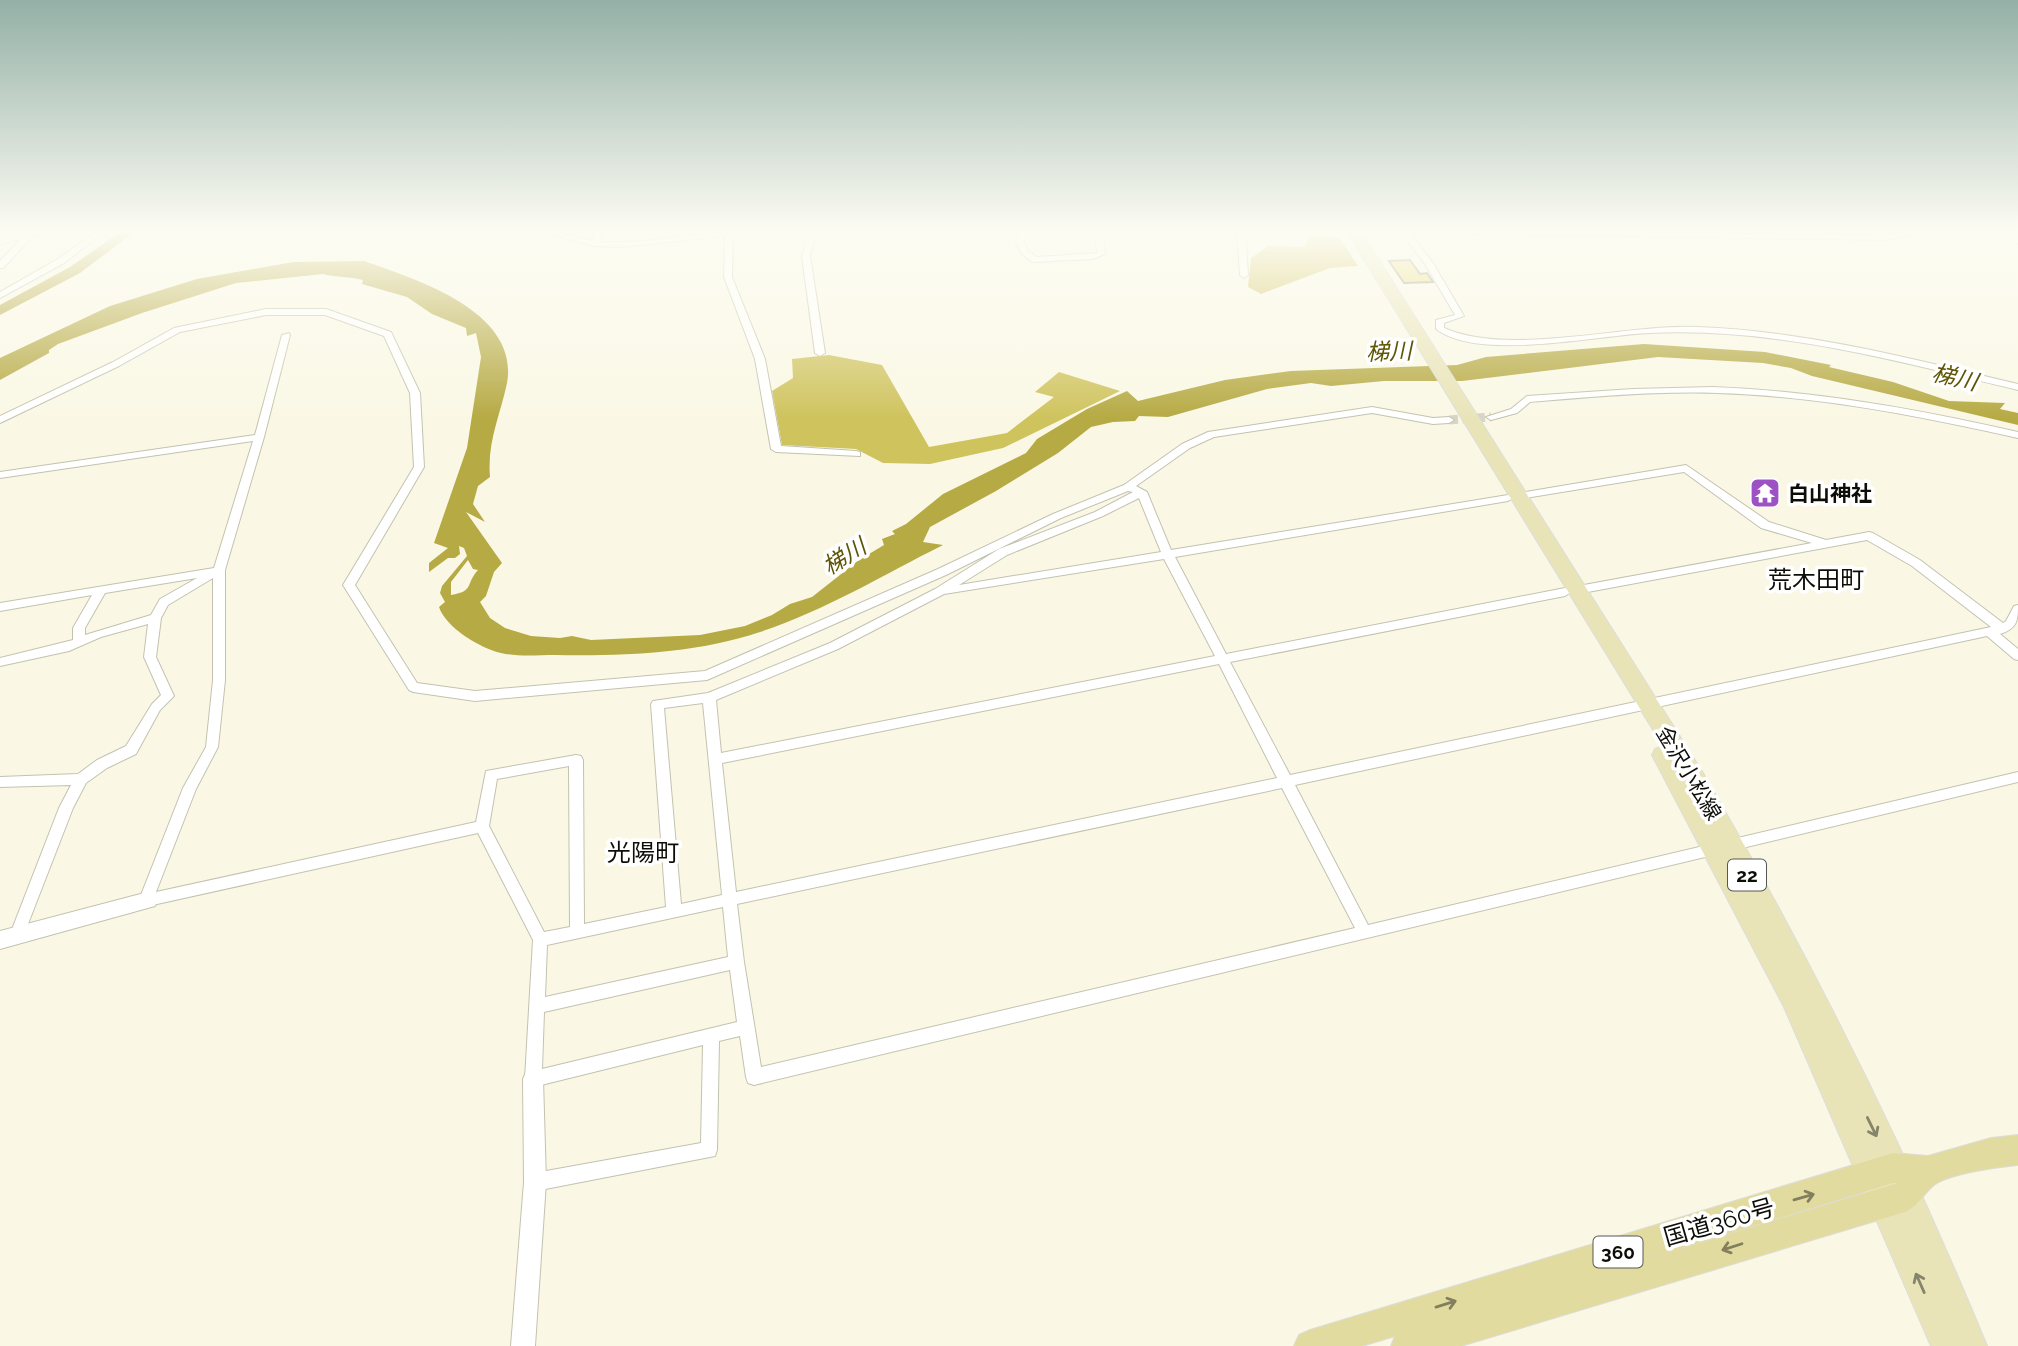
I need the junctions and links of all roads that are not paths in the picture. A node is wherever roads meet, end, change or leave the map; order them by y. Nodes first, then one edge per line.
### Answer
1 (733, 293) edge
2 (811, 293) edge
3 (1385, 293) edge
4 (1390, 293) edge
5 (1447, 293) edge
6 (286, 335) dead end
7 (1417, 340) junction
8 (820, 353) dead end
9 (2018, 387) edge
10 (1467, 418) junction
11 (0, 419) edge
12 (2018, 435) edge
13 (259, 437) junction
14 (856, 454) dead end
15 (0, 475) edge
16 (1128, 488) junction
17 (1142, 492) junction
18 (1514, 497) junction
19 (1826, 543) junction
20 (1167, 553) junction
21 (219, 570) junction
22 (101, 590) junction
23 (1571, 591) junction
24 (939, 592) junction
25 (0, 607) edge
26 (2017, 614) edge
27 (155, 618) junction
28 (1996, 630) junction
29 (79, 642) junction
30 (2018, 656) edge
31 (1224, 657) junction
32 (0, 662) edge
33 (709, 698) junction
34 (1641, 706) junction
35 (715, 759) junction
36 (2018, 776) edge
37 (81, 779) junction
38 (1286, 781) junction
39 (0, 782) edge
40 (482, 826) junction
41 (1723, 848) junction
42 (731, 899) junction
43 (148, 900) junction
44 (674, 910) junction
45 (577, 931) junction
46 (1365, 933) junction
47 (8, 939) edge
48 (540, 940) junction
49 (736, 962) junction
50 (537, 1006) junction
51 (746, 1027) junction
52 (711, 1035) junction
53 (533, 1079) junction
54 (2018, 1150) edge
55 (535, 1182) junction
56 (1889, 1186) junction
57 (1411, 1338) edge
58 (523, 1346) edge
59 (1310, 1346) edge
60 (1947, 1346) edge
61 (1971, 1346) edge

1 - 14 street
2 - 8 street
3 - 7 main road, 金沢小松線 / 22
4 - 7 main road, 金沢小松線 / 22
5 - 9 street
6 - 13 street
7 - 10 main road, 金沢小松線 / 22
10 - 12 street
10 - 16 street
10 - 18 main road, 金沢小松線 / 22
11 - 16 street
13 - 15 street
13 - 21 street
16 - 17 street
17 - 20 street
17 - 24 street
18 - 19 street
18 - 20 street
18 - 23 main road, 金沢小松線 / 22
19 - 23 street
19 - 28 street
20 - 24 street
20 - 31 street
21 - 22 street
21 - 27 street
21 - 43 street
22 - 25 street
22 - 29 street
23 - 31 street
23 - 34 main road, 金沢小松線 / 22
24 - 33 street
26 - 28 street
27 - 29 street
27 - 37 street
28 - 30 street
28 - 34 street
29 - 32 street
31 - 35 street
31 - 38 street
33 - 35 street
33 - 44 street
34 - 38 street
34 - 41 main road, 金沢小松線 / 22
35 - 42 street
36 - 41 street
37 - 39 street
37 - 47 street
38 - 42 street
38 - 46 street
40 - 43 street
40 - 45 street
40 - 48 street
41 - 46 street
41 - 56 main road, 金沢小松線 / 22
42 - 44 street
42 - 49 street
43 - 47 street
44 - 45 street
45 - 48 street
46 - 51 street
48 - 50 street
49 - 50 street
49 - 51 street
50 - 53 street
51 - 52 street
52 - 53 street
52 - 55 street
53 - 55 street
54 - 56 highway
55 - 58 street
56 - 57 highway, 国道360号 / 360
60 -> 56 main road, 金沢小松線 / 22
56 - 61 main road, 金沢小松線 / 22
57 - 59 highway, 国道360号 / 360

